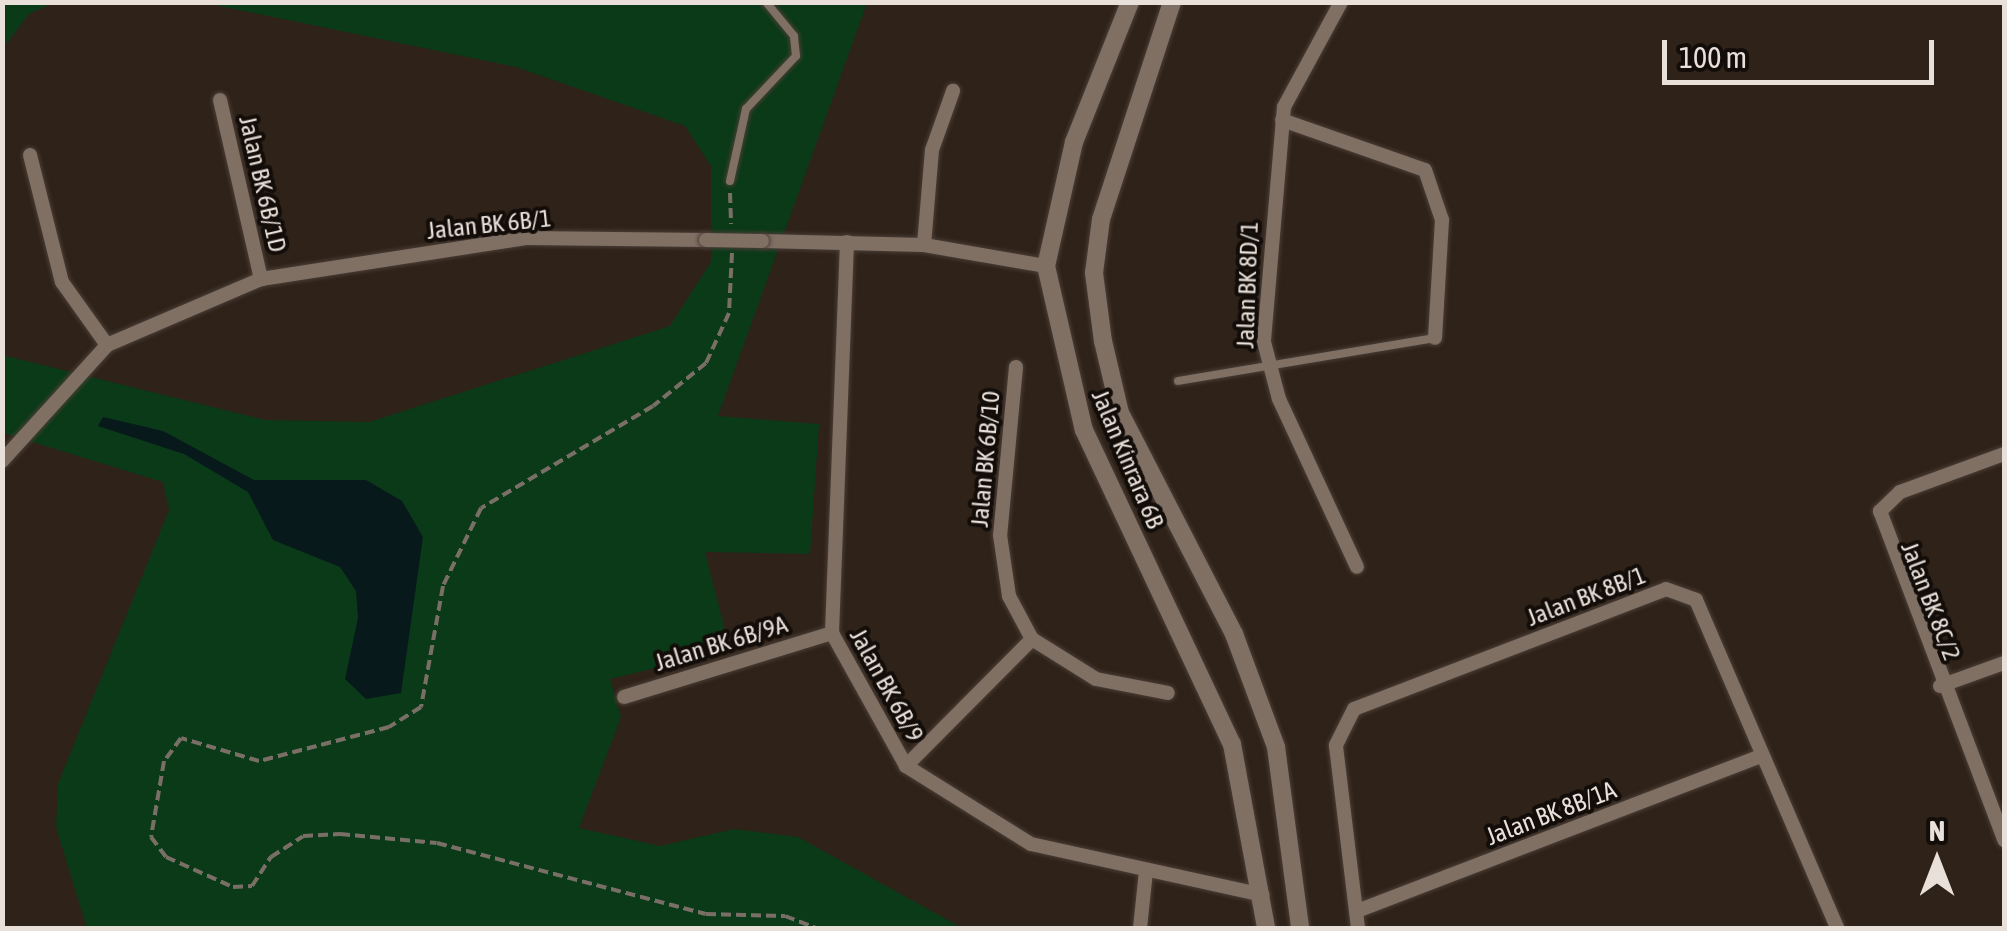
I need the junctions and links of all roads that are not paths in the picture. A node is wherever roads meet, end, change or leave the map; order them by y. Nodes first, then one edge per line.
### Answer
1 (766, 2) edge
2 (1130, 2) edge
3 (1341, 2) edge
4 (1170, 4) edge
5 (953, 91) dead end
6 (220, 100) dead end
7 (1282, 120) junction
8 (30, 155) dead end
9 (730, 181) road end
10 (848, 242) junction
11 (924, 245) junction
12 (1046, 266) junction
13 (261, 279) junction
14 (1434, 338) joint
15 (107, 345) junction
16 (1268, 366) junction
17 (1016, 367) dead end
18 (1178, 381) dead end
19 (2004, 454) edge
20 (2, 461) edge
21 (1357, 566) dead end
22 (832, 633) junction
23 (1032, 640) junction
24 (2004, 663) edge
25 (1940, 686) junction
26 (1168, 693) dead end
27 (624, 697) dead end
28 (1760, 756) junction
29 (906, 766) junction
30 (2002, 838) edge
31 (1146, 872) junction
32 (1262, 895) junction
33 (1357, 911) junction
34 (1140, 928) edge
35 (1266, 928) edge
36 (1300, 928) edge
37 (1358, 928) edge
38 (1838, 928) edge

1 - 9 lane
2 - 12 street, Jalan Kinrara 6B
3 - 7 street, Jalan BK 8D/1
4 - 36 street, Jalan Kinrara 6B
5 - 11 street
6 - 13 street, Jalan BK 6B/1D
7 - 14 street
7 - 16 street, Jalan BK 8D/1
8 - 15 street
10 - 11 street, Jalan BK 6B/1
10 - 13 street, Jalan BK 6B/1, bridge
10 - 22 street, Jalan BK 6B/9
11 - 12 street, Jalan BK 6B/1
12 - 32 street, Jalan Kinrara 6B
13 - 15 street, Jalan BK 6B/1
14 - 16 lane
15 - 20 street, Jalan BK 6B/1
16 - 18 lane
16 - 21 street, Jalan BK 8D/1
17 - 23 street, Jalan BK 6B/10
19 - 25 street, Jalan BK 8C/2
22 - 27 street, Jalan BK 6B/9A
22 - 29 street, Jalan BK 6B/9
23 - 26 street
23 - 29 street
24 - 25 street
25 - 30 street, Jalan BK 8C/2
28 - 33 street, Jalan BK 8B/1A
28 - 33 street, Jalan BK 8B/1
28 - 38 street, Jalan BK 8B/1
29 - 31 street, Jalan BK 6B/9
31 - 32 street, Jalan BK 6B/9
31 - 34 street
32 - 35 street, Jalan Kinrara 6B
33 - 37 street, Jalan BK 8B/1

